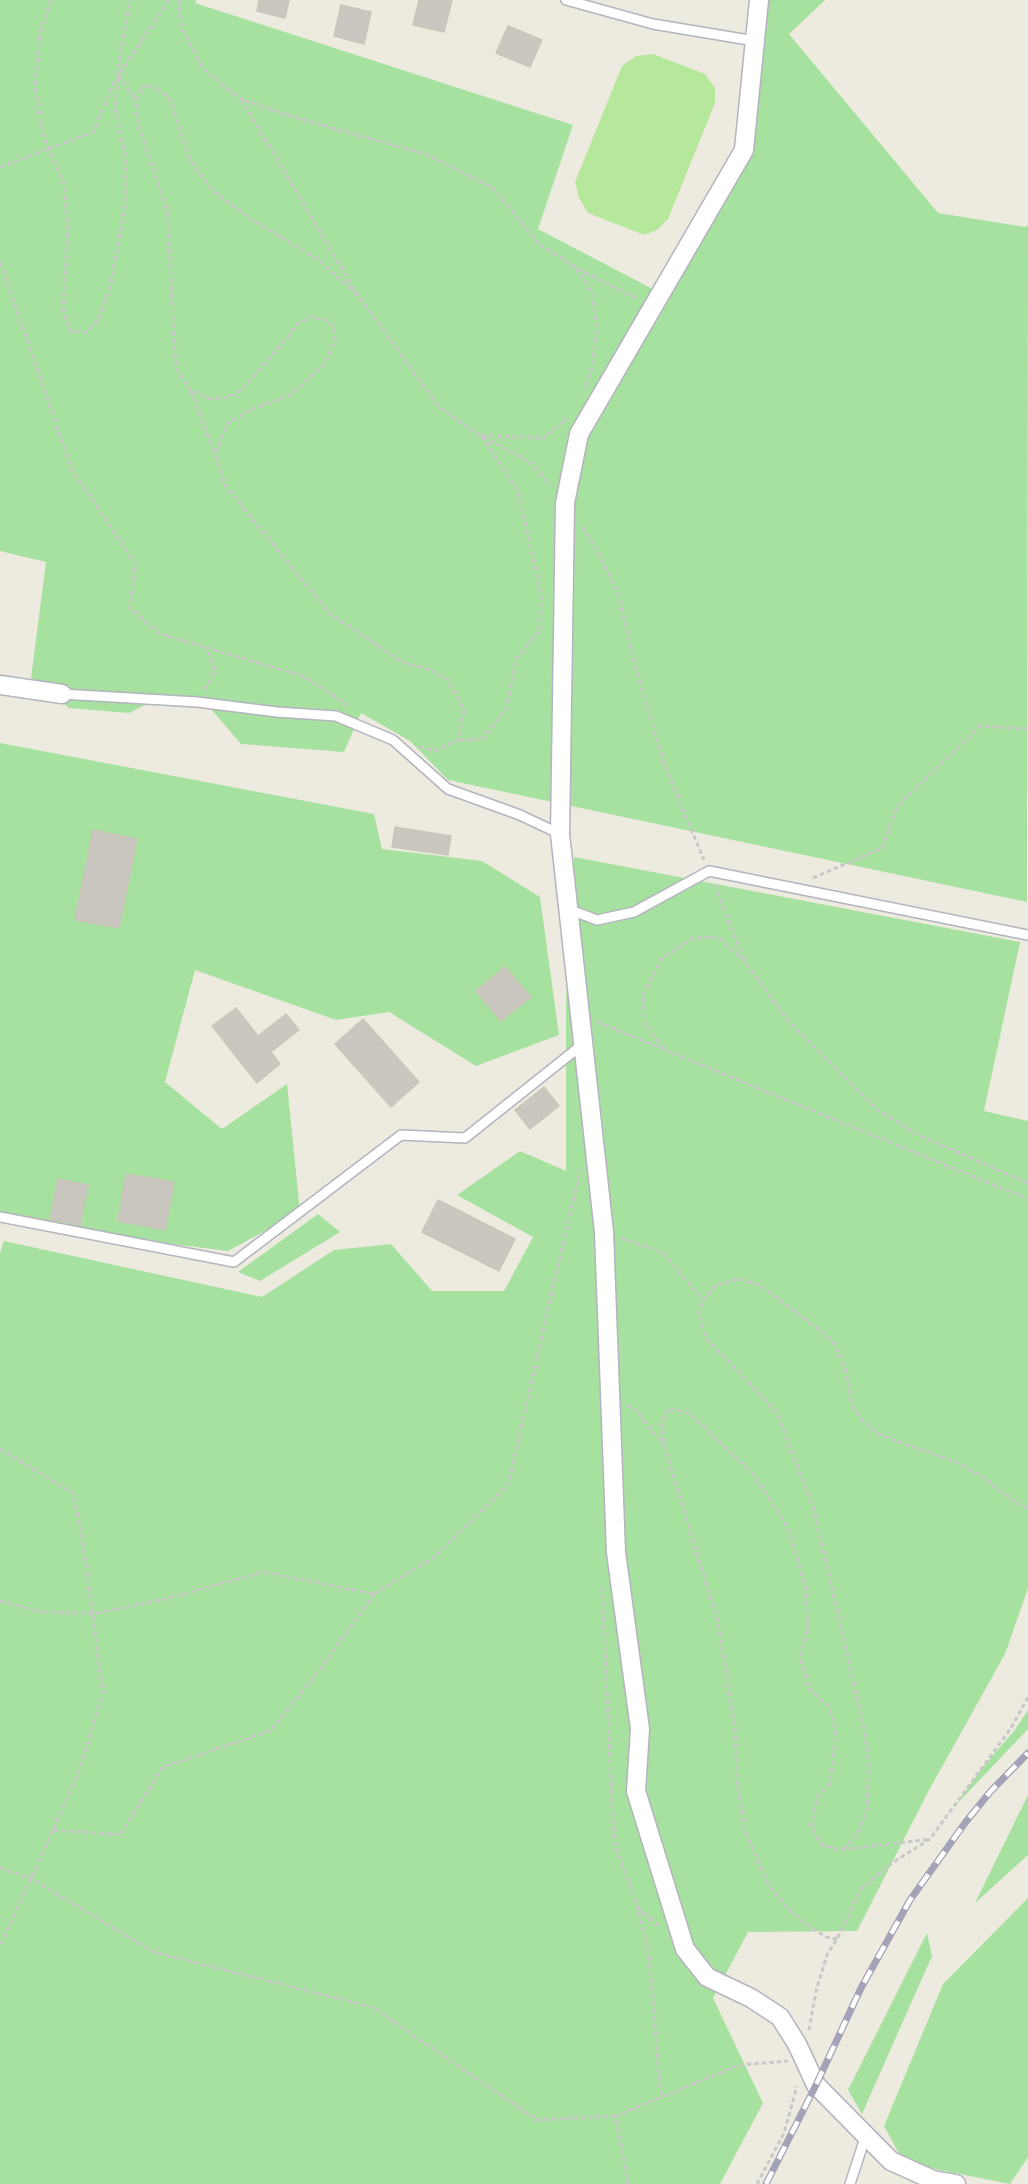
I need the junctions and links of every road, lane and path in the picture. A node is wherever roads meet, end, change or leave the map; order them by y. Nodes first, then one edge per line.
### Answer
1 (51, 0) edge
2 (130, 0) edge
3 (169, 0) edge
4 (178, 0) edge
5 (566, 0) edge
6 (759, 0) edge
7 (755, 41) junction
8 (119, 75) junction
9 (241, 99) junction
10 (136, 101) junction
11 (48, 149) junction
12 (0, 167) edge
13 (0, 262) edge
14 (576, 268) junction
15 (357, 294) junction
16 (653, 306) junction
17 (190, 389) junction
18 (583, 390) dead end
19 (574, 412) dead end
20 (481, 436) junction
21 (219, 468) junction
22 (565, 503) junction
23 (207, 648) junction
24 (0, 685) edge
25 (62, 694) joint
26 (198, 702) junction
27 (357, 711) dead end
28 (1028, 729) edge
29 (458, 740) junction
30 (413, 745) dead end
31 (560, 834) junction
32 (709, 871) junction
33 (792, 888) junction
34 (568, 909) junction
35 (1028, 935) edge
36 (745, 962) junction
37 (580, 1015) junction
38 (583, 1044) junction
39 (664, 1050) junction
40 (581, 1164) dead end
41 (1028, 1183) edge
42 (1028, 1199) edge
43 (0, 1217) edge
44 (604, 1232) junction
45 (703, 1300) junction
46 (610, 1402) junction
47 (664, 1445) junction
48 (0, 1449) edge
49 (1028, 1508) edge
50 (602, 1585) dead end
51 (374, 1594) junction
52 (0, 1601) edge
53 (93, 1614) junction
54 (1028, 1697) edge
55 (54, 1830) junction
56 (930, 1839) junction
57 (842, 1850) junction
58 (0, 1868) edge
59 (30, 1878) junction
60 (0, 1946) edge
61 (804, 2059) junction
62 (661, 2098) junction
63 (616, 2116) junction
64 (866, 2135) junction
65 (628, 2184) edge
66 (850, 2184) edge
67 (956, 2184) edge

1 - 11 path
2 - 8 path
3 - 8 path
4 - 9 path
5 - 7 lane
6 - 7 street
7 - 16 street
8 - 10 path
8 - 11 path
8 - 11 path
9 - 14 path
9 - 15 path
10 - 15 path
10 - 17 path
11 - 12 path
13 - 23 path
14 - 16 path
14 - 18 path
15 - 20 path
16 - 22 street
17 - 21 path
17 - 21 path
19 - 20 path
20 - 22 path
20 - 29 path
21 - 29 path
22 - 31 street
22 - 32 path
23 - 26 path
23 - 27 path
24 - 25 street
25 - 26 lane
26 - 31 lane
28 - 33 path
29 - 30 path
31 - 34 street
32 - 33 lane
32 - 34 lane
32 - 36 path
33 - 35 lane
34 - 37 street
36 - 39 path
36 - 41 path
37 - 38 street
37 - 39 path
38 - 43 lane
38 - 44 street
39 - 42 path
40 - 51 path
44 - 45 path
44 - 46 street
45 - 49 path
45 - 57 path
46 - 47 path
46 - 61 street
47 - 56 path
47 - 57 path
48 - 53 path
50 - 62 path
51 - 53 path
51 - 55 path
52 - 53 path
53 - 55 path
54 - 56 path
55 - 59 path
56 - 57 path
58 - 59 path
59 - 60 path
59 - 63 path
61 - 62 path
61 - 64 street
62 - 63 path
63 - 65 path
64 - 66 lane
64 - 67 street

